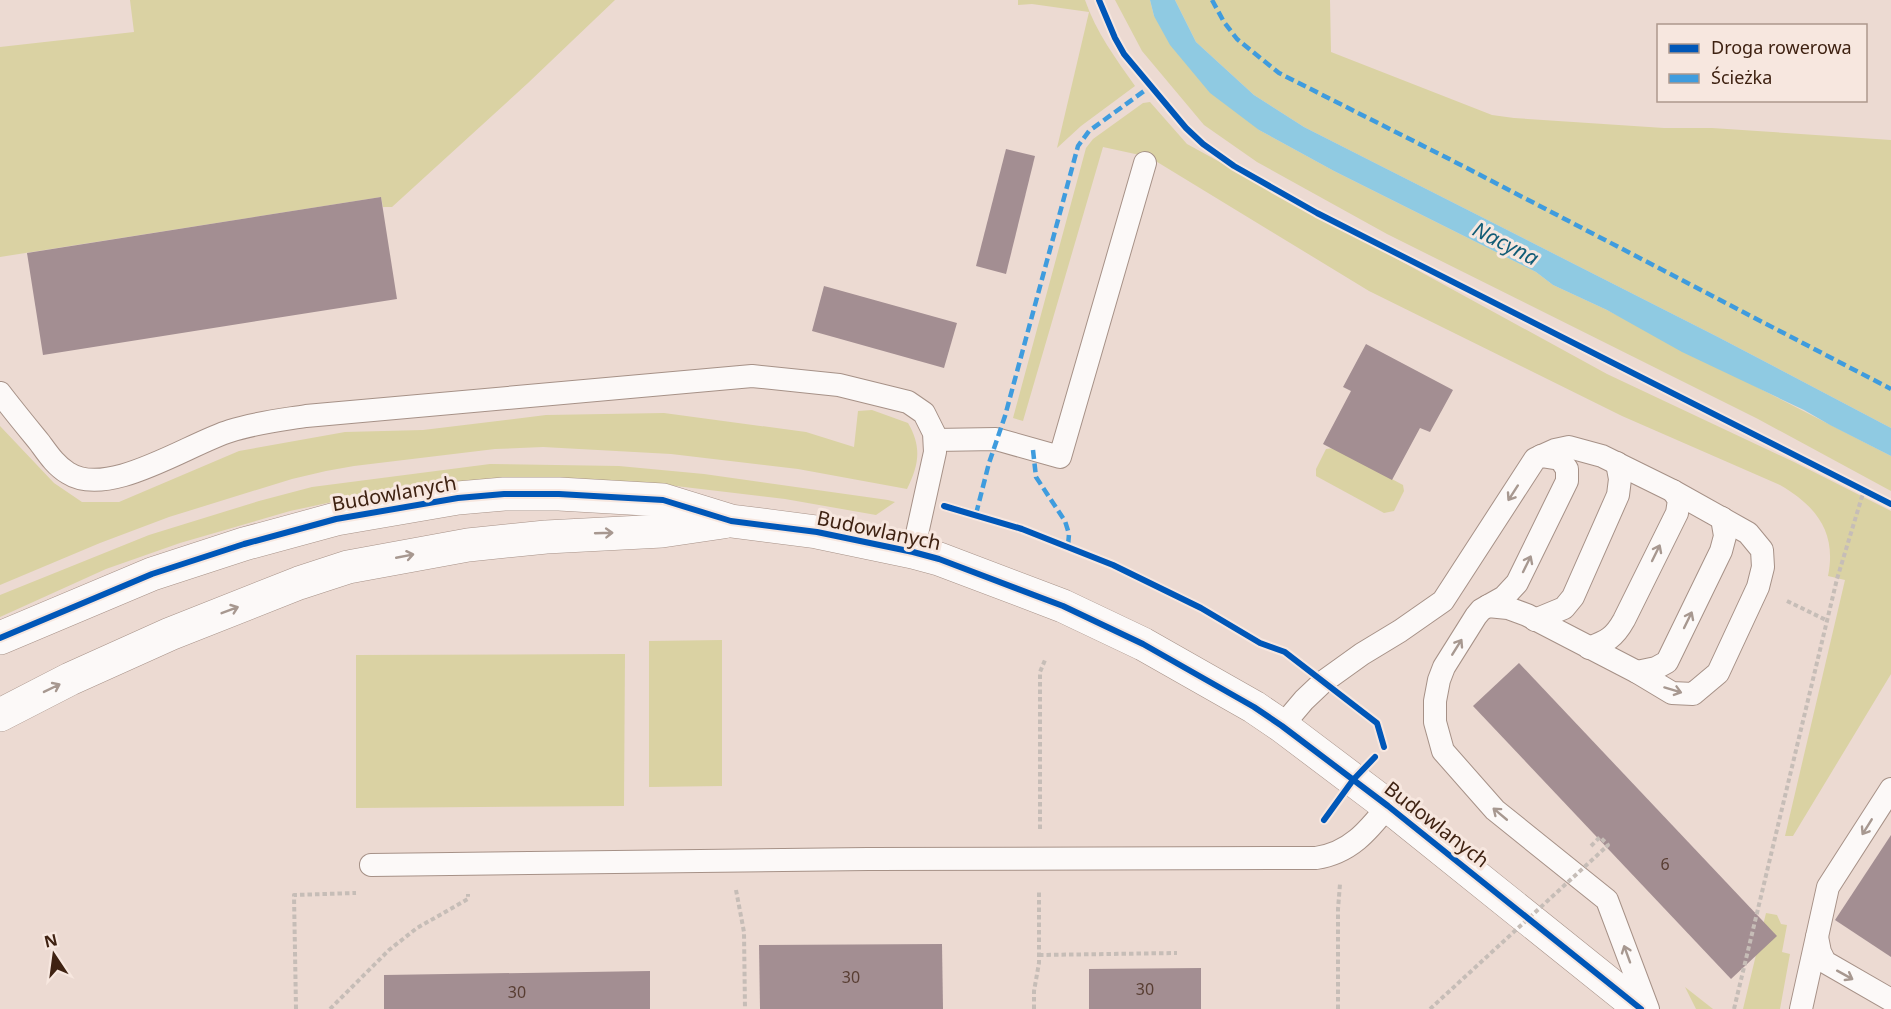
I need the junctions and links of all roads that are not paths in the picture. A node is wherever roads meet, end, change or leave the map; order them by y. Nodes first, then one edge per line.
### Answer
1 (1145, 164) dead end
2 (0, 393) edge
3 (935, 440) junction
4 (1541, 456) junction
5 (1617, 463) junction
6 (1673, 491) junction
7 (1722, 518) junction
8 (731, 521) junction
9 (913, 552) junction
10 (1488, 606) junction
11 (1535, 620) junction
12 (0, 638) edge
13 (1588, 648) junction
14 (1637, 672) junction
15 (0, 716) edge
16 (1282, 726) junction
17 (1891, 789) edge
18 (1388, 806) junction
19 (371, 866) dead end
20 (1817, 937) junction
21 (1891, 1000) edge
22 (1641, 1009) edge
23 (1648, 1009) edge
24 (1801, 1009) edge
25 (1868, 1009) edge

1 - 3 lane
2 - 3 lane
3 - 9 lane
4 - 5 lane
10 -> 4 lane
4 -> 16 lane
5 - 6 lane
5 - 11 lane
6 - 7 lane
13 -> 6 lane
14 -> 7 lane
14 -> 7 lane
8 - 9 street, Budowlanych
8 - 12 street, Budowlanych
15 -> 8 street, Budowlanych
9 - 16 street, Budowlanych
10 - 11 lane
23 -> 10 lane
11 - 13 lane
13 - 14 lane
16 - 18 street, Budowlanych
17 -> 20 lane
18 - 19 lane
18 - 22 street, Budowlanych
20 -> 21 lane
20 - 24 lane
21 - 25 lane

